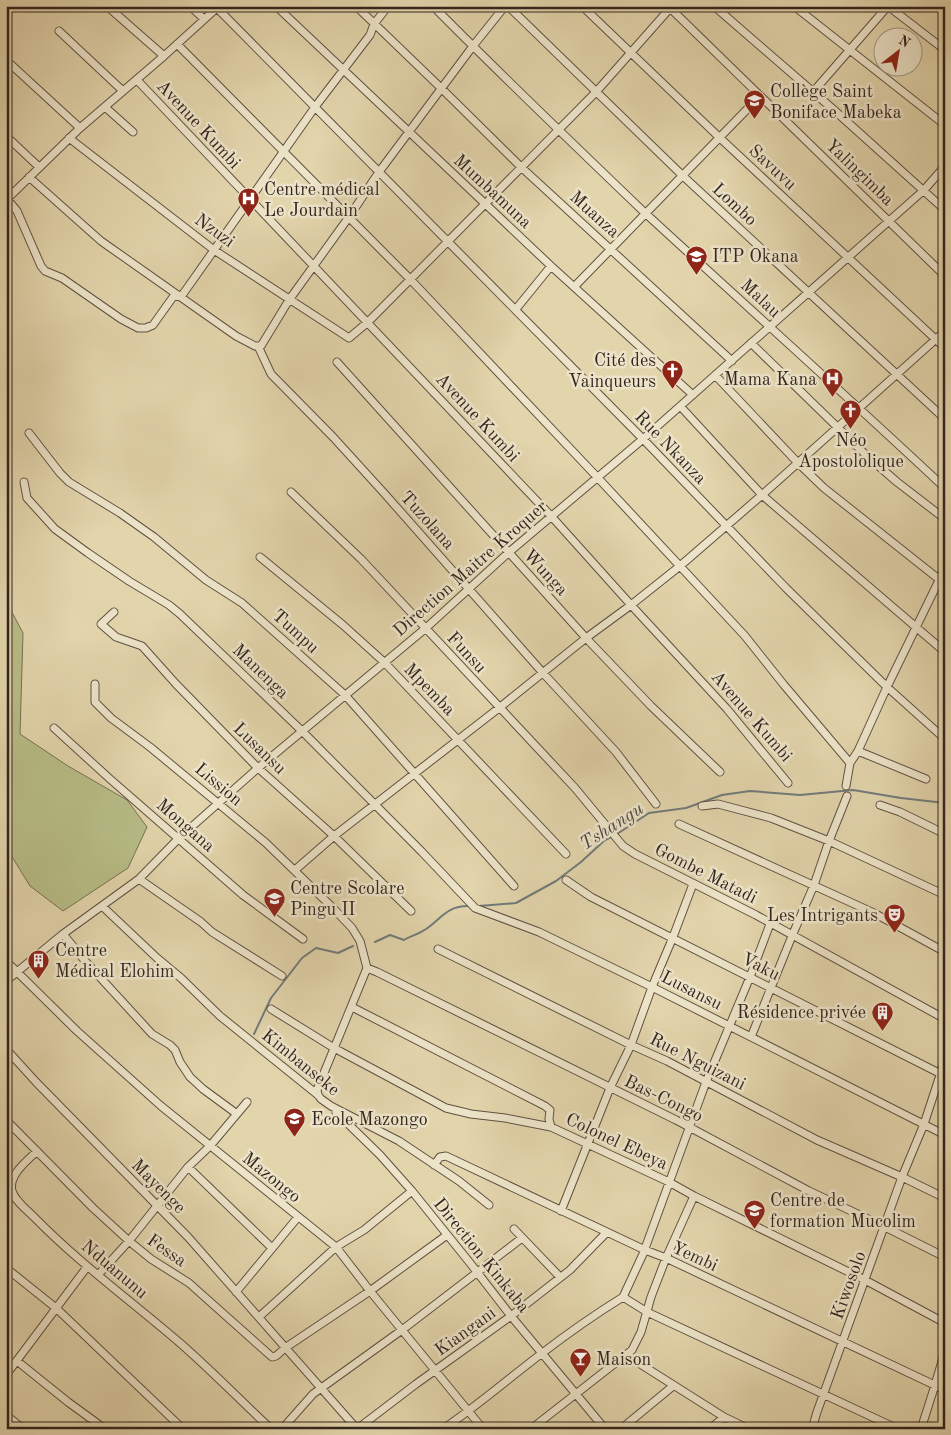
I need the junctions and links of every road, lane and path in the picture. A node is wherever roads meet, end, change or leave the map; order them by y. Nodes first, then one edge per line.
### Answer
1 (107, 6) edge
2 (190, 6) edge
3 (276, 6) edge
4 (356, 6) edge
5 (388, 6) edge
6 (433, 6) edge
7 (507, 6) edge
8 (582, 6) edge
9 (714, 6) edge
10 (794, 6) edge
11 (888, 6) edge
12 (218, 7) edge
13 (670, 7) edge
14 (204, 19) junction
15 (374, 24) junction
16 (60, 30) dead end
17 (177, 44) junction
18 (472, 46) junction
19 (945, 50) edge
20 (850, 51) junction
21 (632, 53) junction
22 (164, 56) junction
23 (6, 60) edge
24 (343, 71) junction
25 (137, 80) junction
26 (441, 88) junction
27 (123, 91) junction
28 (596, 92) junction
29 (813, 92) junction
30 (760, 96) junction
31 (105, 107) junction
32 (315, 107) junction
33 (945, 125) edge
34 (80, 128) junction
35 (558, 130) junction
36 (133, 132) dead end
37 (409, 132) junction
38 (6, 136) edge
39 (69, 138) junction
40 (720, 138) junction
41 (283, 151) junction
42 (945, 166) edge
43 (39, 167) junction
44 (521, 167) junction
45 (380, 172) junction
46 (683, 176) junction
47 (29, 177) junction
48 (924, 190) junction
49 (249, 199) junction
50 (485, 204) junction
51 (945, 210) edge
52 (646, 213) junction
53 (349, 217) junction
54 (889, 221) junction
55 (448, 242) junction
56 (612, 249) junction
57 (214, 250) junction
58 (848, 258) junction
59 (314, 266) junction
60 (551, 266) junction
61 (945, 276) edge
62 (410, 279) junction
63 (574, 287) junction
64 (808, 292) junction
65 (178, 296) junction
66 (289, 300) junction
67 (516, 309) junction
68 (368, 322) junction
69 (770, 327) junction
70 (945, 332) edge
71 (936, 339) junction
72 (751, 343) junction
73 (258, 346) junction
74 (945, 348) edge
75 (732, 360) junction
76 (337, 362) dead end
77 (898, 374) junction
78 (715, 375) junction
79 (693, 395) junction
80 (681, 407) junction
81 (860, 408) junction
82 (945, 419) edge
83 (837, 428) junction
84 (29, 433) dead end
85 (643, 439) junction
86 (798, 463) junction
87 (598, 478) junction
88 (24, 482) dead end
89 (945, 488) edge
90 (291, 492) dead end
91 (762, 495) junction
92 (552, 517) junction
93 (945, 519) edge
94 (726, 525) junction
95 (508, 553) junction
96 (260, 557) dead end
97 (680, 566) junction
98 (945, 568) edge
99 (942, 582) edge
100 (469, 588) junction
101 (631, 605) junction
102 (114, 612) dead end
103 (916, 627) junction
104 (426, 628) junction
105 (586, 638) junction
106 (945, 652) edge
107 (384, 662) junction
108 (543, 673) junction
109 (96, 684) dead end
110 (887, 687) junction
111 (345, 695) junction
112 (499, 708) junction
113 (54, 728) dead end
114 (302, 731) junction
115 (458, 739) junction
116 (945, 739) edge
117 (858, 751) junction
118 (850, 763) junction
119 (258, 768) junction
120 (720, 772) dead end
121 (415, 773) junction
122 (926, 779) dead end
123 (788, 783) dead end
124 (846, 786) dead end
125 (847, 796) dead end
126 (219, 803) junction
127 (656, 804) dead end
128 (374, 805) junction
129 (880, 805) dead end
130 (702, 806) dead end
131 (679, 824) dead end
132 (613, 834) joint
133 (945, 834) edge
134 (334, 836) junction
135 (179, 838) junction
136 (829, 841) junction
137 (566, 854) dead end
138 (295, 870) junction
139 (139, 879) junction
140 (566, 880) dead end
141 (693, 884) junction
142 (814, 885) junction
143 (514, 886) dead end
144 (945, 895) edge
145 (102, 906) junction
146 (474, 908) joint
147 (411, 911) dead end
148 (770, 924) junction
149 (63, 934) junction
150 (792, 936) junction
151 (673, 937) junction
152 (303, 939) dead end
153 (438, 949) dead end
154 (945, 952) edge
155 (6, 961) edge
156 (367, 968) junction
157 (16, 972) junction
158 (282, 976) dead end
159 (750, 977) junction
160 (6, 981) edge
161 (652, 987) junction
162 (772, 988) junction
163 (352, 1007) junction
164 (271, 1009) dead end
165 (945, 1019) edge
166 (729, 1026) junction
167 (751, 1037) junction
168 (631, 1045) junction
169 (334, 1048) junction
170 (6, 1049) edge
171 (945, 1060) edge
172 (942, 1075) edge
173 (706, 1082) junction
174 (610, 1088) junction
175 (318, 1095) junction
176 (247, 1102) dead end
177 (330, 1106) junction
178 (237, 1114) junction
179 (6, 1120) edge
180 (924, 1124) junction
181 (551, 1127) junction
182 (690, 1127) junction
183 (945, 1135) edge
184 (588, 1144) junction
185 (210, 1146) junction
186 (36, 1151) junction
187 (434, 1165) junction
188 (188, 1167) junction
189 (902, 1177) junction
190 (669, 1182) junction
191 (412, 1192) junction
192 (694, 1196) junction
193 (945, 1198) edge
194 (489, 1205) dead end
195 (157, 1207) junction
196 (561, 1211) junction
197 (298, 1217) junction
198 (885, 1227) junction
199 (514, 1229) dead end
200 (607, 1232) junction
201 (447, 1234) junction
202 (522, 1238) junction
203 (129, 1241) junction
204 (336, 1247) junction
205 (272, 1248) junction
206 (644, 1250) junction
207 (945, 1257) edge
208 (666, 1258) junction
209 (87, 1267) junction
210 (6, 1268) edge
211 (478, 1272) junction
212 (98, 1275) junction
213 (560, 1277) junction
214 (865, 1280) junction
215 (370, 1290) junction
216 (236, 1292) junction
217 (623, 1297) junction
218 (56, 1308) junction
219 (647, 1312) junction
220 (511, 1316) junction
221 (259, 1317) junction
222 (945, 1323) edge
223 (402, 1330) junction
224 (843, 1342) junction
225 (285, 1348) junction
226 (945, 1351) edge
227 (542, 1353) junction
228 (626, 1355) junction
229 (17, 1360) junction
230 (435, 1371) junction
231 (6, 1374) edge
232 (935, 1385) junction
233 (673, 1386) junction
234 (321, 1388) junction
235 (945, 1390) edge
236 (577, 1394) junction
237 (824, 1394) junction
238 (468, 1412) junction
239 (6, 1415) edge
240 (724, 1417) junction
241 (23, 1429) edge
242 (105, 1429) edge
243 (183, 1429) edge
244 (271, 1429) edge
245 (282, 1429) edge
246 (357, 1429) edge
247 (443, 1429) edge
248 (484, 1429) edge
249 (531, 1429) edge
250 (605, 1429) edge
251 (621, 1429) edge
252 (710, 1429) edge
253 (749, 1429) edge
254 (812, 1429) edge
255 (898, 1429) edge
256 (921, 1429) edge

1 - 22 street
2 - 14 street
3 - 24 street, Mumbamuna
4 - 15 street, Muanza
5 - 15 street
6 - 18 street, Malau
7 - 18 street
7 - 28 street, Lombo
8 - 21 street, Savuvu
9 - 29 street
10 - 20 street
11 - 19 street
11 - 20 street
12 - 14 street
12 - 32 street, Rue Nkanza
13 - 21 street
13 - 30 street, Yalingimba
14 - 17 street
15 - 24 street
15 - 26 street, Muanza
16 - 27 street
17 - 22 street
17 - 41 street
18 - 26 street
18 - 35 street, Malau
20 - 29 street
20 - 33 street
21 - 28 street
21 - 40 street, Savuvu
22 - 25 street
23 - 34 street
24 - 32 street
24 - 37 street, Mumbamuna
25 - 27 street
25 - 49 street, Avenue Kumbi
26 - 37 street
26 - 44 street, Muanza
27 - 31 street
28 - 35 street
28 - 46 street, Lombo
29 - 48 street
30 - 40 street
30 - 54 street, Yalingimba
31 - 34 street
31 - 36 street
32 - 41 street
32 - 45 street, Rue Nkanza
34 - 39 street
35 - 44 street
35 - 52 street, Malau
37 - 45 street
37 - 50 street, Mumbamuna
38 - 43 street
39 - 43 street
39 - 57 street, Nzuzi
40 - 46 street
40 - 58 street, Savuvu
41 - 49 street
41 - 53 street
42 - 48 street, Direction Maitre Kroquer
43 - 47 street
44 - 50 street
44 - 56 street, Muanza
45 - 53 street
45 - 55 street, Rue Nkanza
46 - 52 street
46 - 64 street, Lombo
47 - 65 street
47 - 65 street
48 - 51 street
48 - 54 street, Direction Maitre Kroquer
49 - 57 street
49 - 59 street, Avenue Kumbi
50 - 55 street
50 - 60 street, Mumbamuna
52 - 56 street
52 - 69 street, Malau
53 - 59 street
53 - 62 street
54 - 58 street, Direction Maitre Kroquer
54 - 61 street, Yalingimba
55 - 62 street
55 - 67 street, Rue Nkanza
56 - 63 street
56 - 75 street, Muanza
57 - 65 street
57 - 66 street, Nzuzi
58 - 64 street, Direction Maitre Kroquer
58 - 71 street, Savuvu
59 - 66 street
59 - 68 street, Avenue Kumbi
60 - 63 street, Mumbamuna
60 - 67 street
62 - 68 street
62 - 87 street
63 - 79 street, Mumbamuna
64 - 69 street, Direction Maitre Kroquer
64 - 77 street, Lombo
65 - 73 street
66 - 68 street, Nzuzi
66 - 73 street
67 - 85 street, Rue Nkanza
68 - 92 street, Avenue Kumbi
69 - 72 street, Direction Maitre Kroquer
69 - 81 street, Malau
70 - 71 street
71 - 74 street, Savuvu
71 - 77 street
72 - 75 street, Direction Maitre Kroquer
72 - 83 street
73 - 100 street, Tuzolana
75 - 78 street, Direction Maitre Kroquer
76 - 95 street, Wunga
77 - 81 street
77 - 82 street, Lombo
78 - 79 street, Direction Maitre Kroquer
78 - 86 street
79 - 80 street, Direction Maitre Kroquer
80 - 85 street, Direction Maitre Kroquer
80 - 91 street
81 - 83 street
81 - 89 street, Malau
83 - 86 street
83 - 93 street
84 - 111 street, Tumpu
85 - 87 street, Direction Maitre Kroquer
85 - 94 street, Rue Nkanza
86 - 91 street
86 - 99 street
87 - 92 street, Direction Maitre Kroquer
87 - 97 street
88 - 114 street, Manenga
90 - 104 street, Funsu
91 - 94 street
91 - 103 street
92 - 95 street, Direction Maitre Kroquer
92 - 101 street, Avenue Kumbi
94 - 97 street
94 - 110 street, Rue Nkanza
95 - 100 street, Direction Maitre Kroquer
95 - 105 street, Wunga
96 - 107 street, Mpemba
97 - 101 street
97 - 118 street
98 - 99 street
99 - 103 street
100 - 104 street, Direction Maitre Kroquer
100 - 108 street, Tuzolana
101 - 105 street
101 - 123 street, Avenue Kumbi
102 - 119 street, Lusansu
103 - 106 street
103 - 110 street
104 - 107 street, Direction Maitre Kroquer
104 - 112 street, Funsu
105 - 108 street
105 - 120 street, Wunga
107 - 111 street, Direction Maitre Kroquer
107 - 115 street, Mpemba
108 - 112 street
108 - 127 street, Tuzolana
109 - 126 street, Lission
110 - 116 street, Rue Nkanza
110 - 117 street
111 - 114 street, Direction Maitre Kroquer
111 - 121 street, Tumpu
112 - 115 street
112 - 132 street, Funsu
113 - 135 street, Mongana
114 - 119 street, Direction Maitre Kroquer
114 - 128 street, Manenga
115 - 121 street
115 - 137 street, Mpemba
117 - 118 street
117 - 122 street
118 - 124 street
119 - 126 street, Direction Maitre Kroquer
119 - 134 street, Lusansu
121 - 128 street
121 - 143 street, Tumpu
125 - 136 street
126 - 135 street, Direction Maitre Kroquer
126 - 138 street, Lission
128 - 134 street
128 - 146 street, Manenga
129 - 133 street
130 - 136 street
131 - 142 street
132 - 141 street, Gombe Matadi
134 - 138 street
134 - 147 street, Lusansu
135 - 139 street, Direction Maitre Kroquer
135 - 152 street, Mongana
136 - 142 street
136 - 144 street
138 - 156 street, Lission
139 - 145 street, Direction Maitre Kroquer
139 - 158 street
140 - 151 street, Vaku
141 - 148 street, Gombe Matadi
141 - 151 street
142 - 150 street
142 - 154 street
145 - 149 street, Direction Maitre Kroquer
145 - 175 street, Kimbanseke
146 - 161 street, Lusansu
148 - 150 street, Gombe Matadi
148 - 159 street
149 - 157 street, Direction Maitre Kroquer
149 - 178 street
150 - 162 street
150 - 165 street, Gombe Matadi
151 - 159 street, Vaku
151 - 161 street
153 - 168 street, Rue Nguizani
155 - 157 street, Mazongo
156 - 163 street
156 - 174 street, Bas-Congo
157 - 160 street, Direction Maitre Kroquer
157 - 185 street, Mazongo
159 - 162 street, Vaku
159 - 166 street
161 - 166 street, Lusansu
161 - 168 street
162 - 167 street
162 - 172 street, Vaku
163 - 169 street
163 - 181 street
164 - 169 street, Colonel Ebeya
166 - 167 street, Lusansu
166 - 173 street
167 - 180 street, Lusansu
168 - 173 street, Rue Nguizani
168 - 174 street
169 - 175 street
169 - 181 street, Colonel Ebeya
170 - 195 street, Mayenge
171 - 172 street, Kiwosolo
172 - 180 street, Kiwosolo
173 - 182 street
173 - 189 street, Rue Nguizani
174 - 182 street, Bas-Congo
174 - 184 street
175 - 177 street, Kimbanseke
176 - 178 street
177 - 187 street, Kimbanseke
177 - 191 street, Direction Kinkaba
178 - 185 street
179 - 186 street
180 - 183 street, Lusansu
180 - 189 street, Kiwosolo
181 - 184 street, Colonel Ebeya
182 - 190 street
182 - 198 street, Bas-Congo
184 - 190 street, Colonel Ebeya
184 - 196 street
185 - 188 street
185 - 197 street, Mazongo
186 - 203 street, Fessa
186 - 209 street, Nduanunu
187 - 194 street, Kimbanseke
187 - 196 street, Yembi
188 - 195 street
188 - 205 street
189 - 193 street, Rue Nguizani
189 - 198 street, Kiwosolo
190 - 192 street, Colonel Ebeya
190 - 206 street
191 - 201 street, Direction Kinkaba
191 - 204 street
192 - 208 street
192 - 214 street, Colonel Ebeya
195 - 203 street
195 - 216 street, Mayenge
196 - 200 street, Yembi
197 - 204 street, Mazongo
197 - 205 street
198 - 207 street, Bas-Congo
198 - 214 street, Kiwosolo
199 - 202 street
200 - 206 street, Yembi
200 - 213 street, Kiangani
201 - 211 street, Direction Kinkaba
201 - 215 street
202 - 211 street
202 - 213 street
203 - 212 street
203 - 225 street, Fessa
204 - 215 street, Mazongo
204 - 221 street
205 - 216 street
206 - 208 street, Yembi
206 - 217 street
208 - 219 street
208 - 224 street, Yembi
209 - 212 street, Nduanunu
209 - 218 street
210 - 218 street
211 - 220 street, Direction Kinkaba
211 - 223 street
212 - 244 street, Nduanunu
213 - 220 street, Kiangani
214 - 222 street, Colonel Ebeya
214 - 224 street, Kiwosolo
215 - 223 street, Mazongo
215 - 225 street
216 - 221 street, Mayenge
217 - 219 street
217 - 227 street
218 - 229 street
218 - 243 street
219 - 228 street
219 - 237 street
220 - 227 street, Direction Kinkaba
220 - 230 street, Kiangani
221 - 225 street, Mayenge
223 - 230 street, Mazongo
223 - 234 street
224 - 232 street, Yembi
224 - 237 street, Kiwosolo
225 - 234 street, Mayenge
226 - 232 street
227 - 236 street, Direction Kinkaba
227 - 238 street
228 - 233 street
228 - 236 street
229 - 231 street
229 - 242 street
230 - 238 street, Mazongo
230 - 246 street, Kiangani
232 - 235 street, Yembi
232 - 256 street
233 - 240 street
233 - 251 street
234 - 245 street
234 - 246 street, Mayenge
236 - 249 street
236 - 250 street, Direction Kinkaba
237 - 254 street, Kiwosolo
237 - 255 street
238 - 247 street
238 - 248 street, Mazongo
239 - 241 street
240 - 252 street
240 - 253 street

